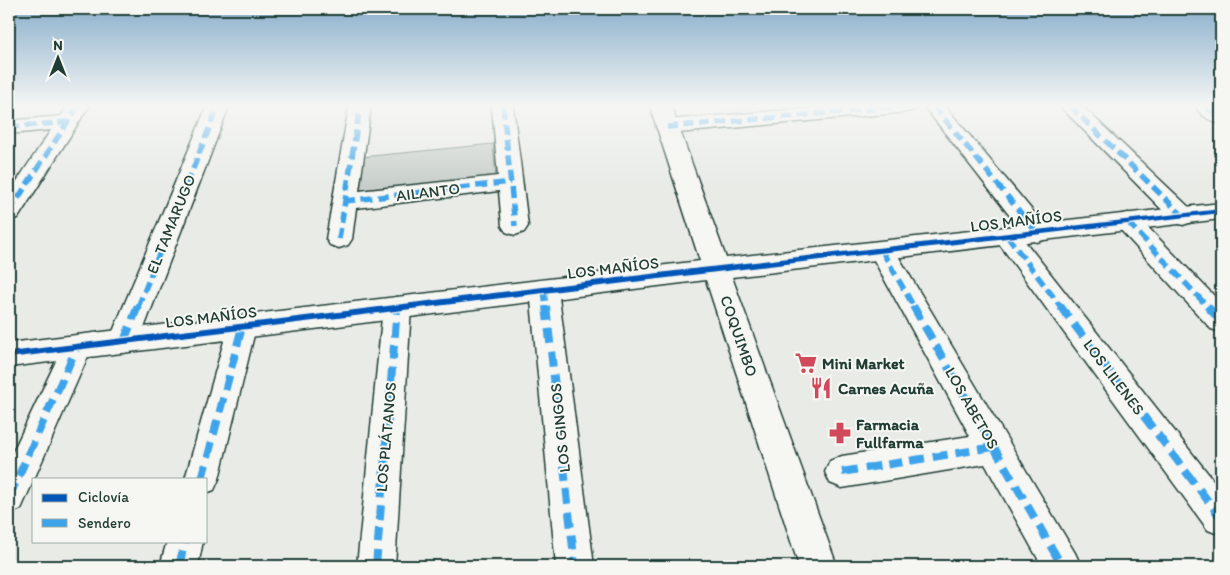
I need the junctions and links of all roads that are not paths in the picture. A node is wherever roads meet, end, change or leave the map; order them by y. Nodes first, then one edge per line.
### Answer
1 (60, 133) edge
2 (207, 133) edge
3 (356, 133) edge
4 (506, 133) edge
5 (670, 133) edge
6 (956, 133) edge
7 (1098, 133) edge
8 (511, 182) junction
9 (345, 201) junction
10 (1221, 211) edge
11 (9, 212) edge
12 (1184, 216) junction
13 (1128, 222) junction
14 (515, 226) dead end
15 (1037, 233) junction
16 (1007, 236) junction
17 (339, 239) dead end
18 (882, 251) junction
19 (716, 270) junction
20 (544, 290) junction
21 (397, 308) junction
22 (1221, 321) edge
23 (242, 327) junction
24 (124, 341) junction
25 (77, 347) junction
26 (9, 355) edge
27 (994, 447) junction
28 (842, 472) dead end
29 (202, 478) edge
30 (9, 497) edge
31 (1221, 518) edge
32 (185, 542) edge
33 (179, 566) edge
34 (376, 566) edge
35 (575, 566) edge
36 (818, 566) edge
37 (1062, 566) edge

1 - 11 street
2 - 24 street, EL TAMARUGO
3 - 9 street
4 - 8 street
5 - 19 street, COQUIMBO
6 - 15 street
7 - 12 street
8 - 9 street, AILANTO
8 - 14 street
9 - 17 street
10 - 12 street, LOS MAÑÍOS
12 - 13 street, LOS MAÑÍOS
13 - 15 street, LOS MAÑÍOS
13 - 22 street
15 - 16 street, LOS MAÑÍOS
16 - 18 street, LOS MAÑÍOS
16 - 31 street, LOS LILENES
18 - 19 street, LOS MAÑÍOS
18 - 27 street, LOS ABETOS
19 - 20 street, LOS MAÑÍOS
19 - 36 street, COQUIMBO
20 - 21 street, LOS MAÑÍOS
20 - 35 street, LOS GINGOS
21 - 23 street, LOS MAÑÍOS
21 - 34 street, LOS PLÁTANOS
23 - 24 street, LOS MAÑÍOS
23 - 29 street
24 - 25 street, LOS MAÑÍOS
25 - 26 street, LOS MAÑÍOS
25 - 30 street
27 - 28 street
27 - 37 street, LOS ABETOS
32 - 33 street

